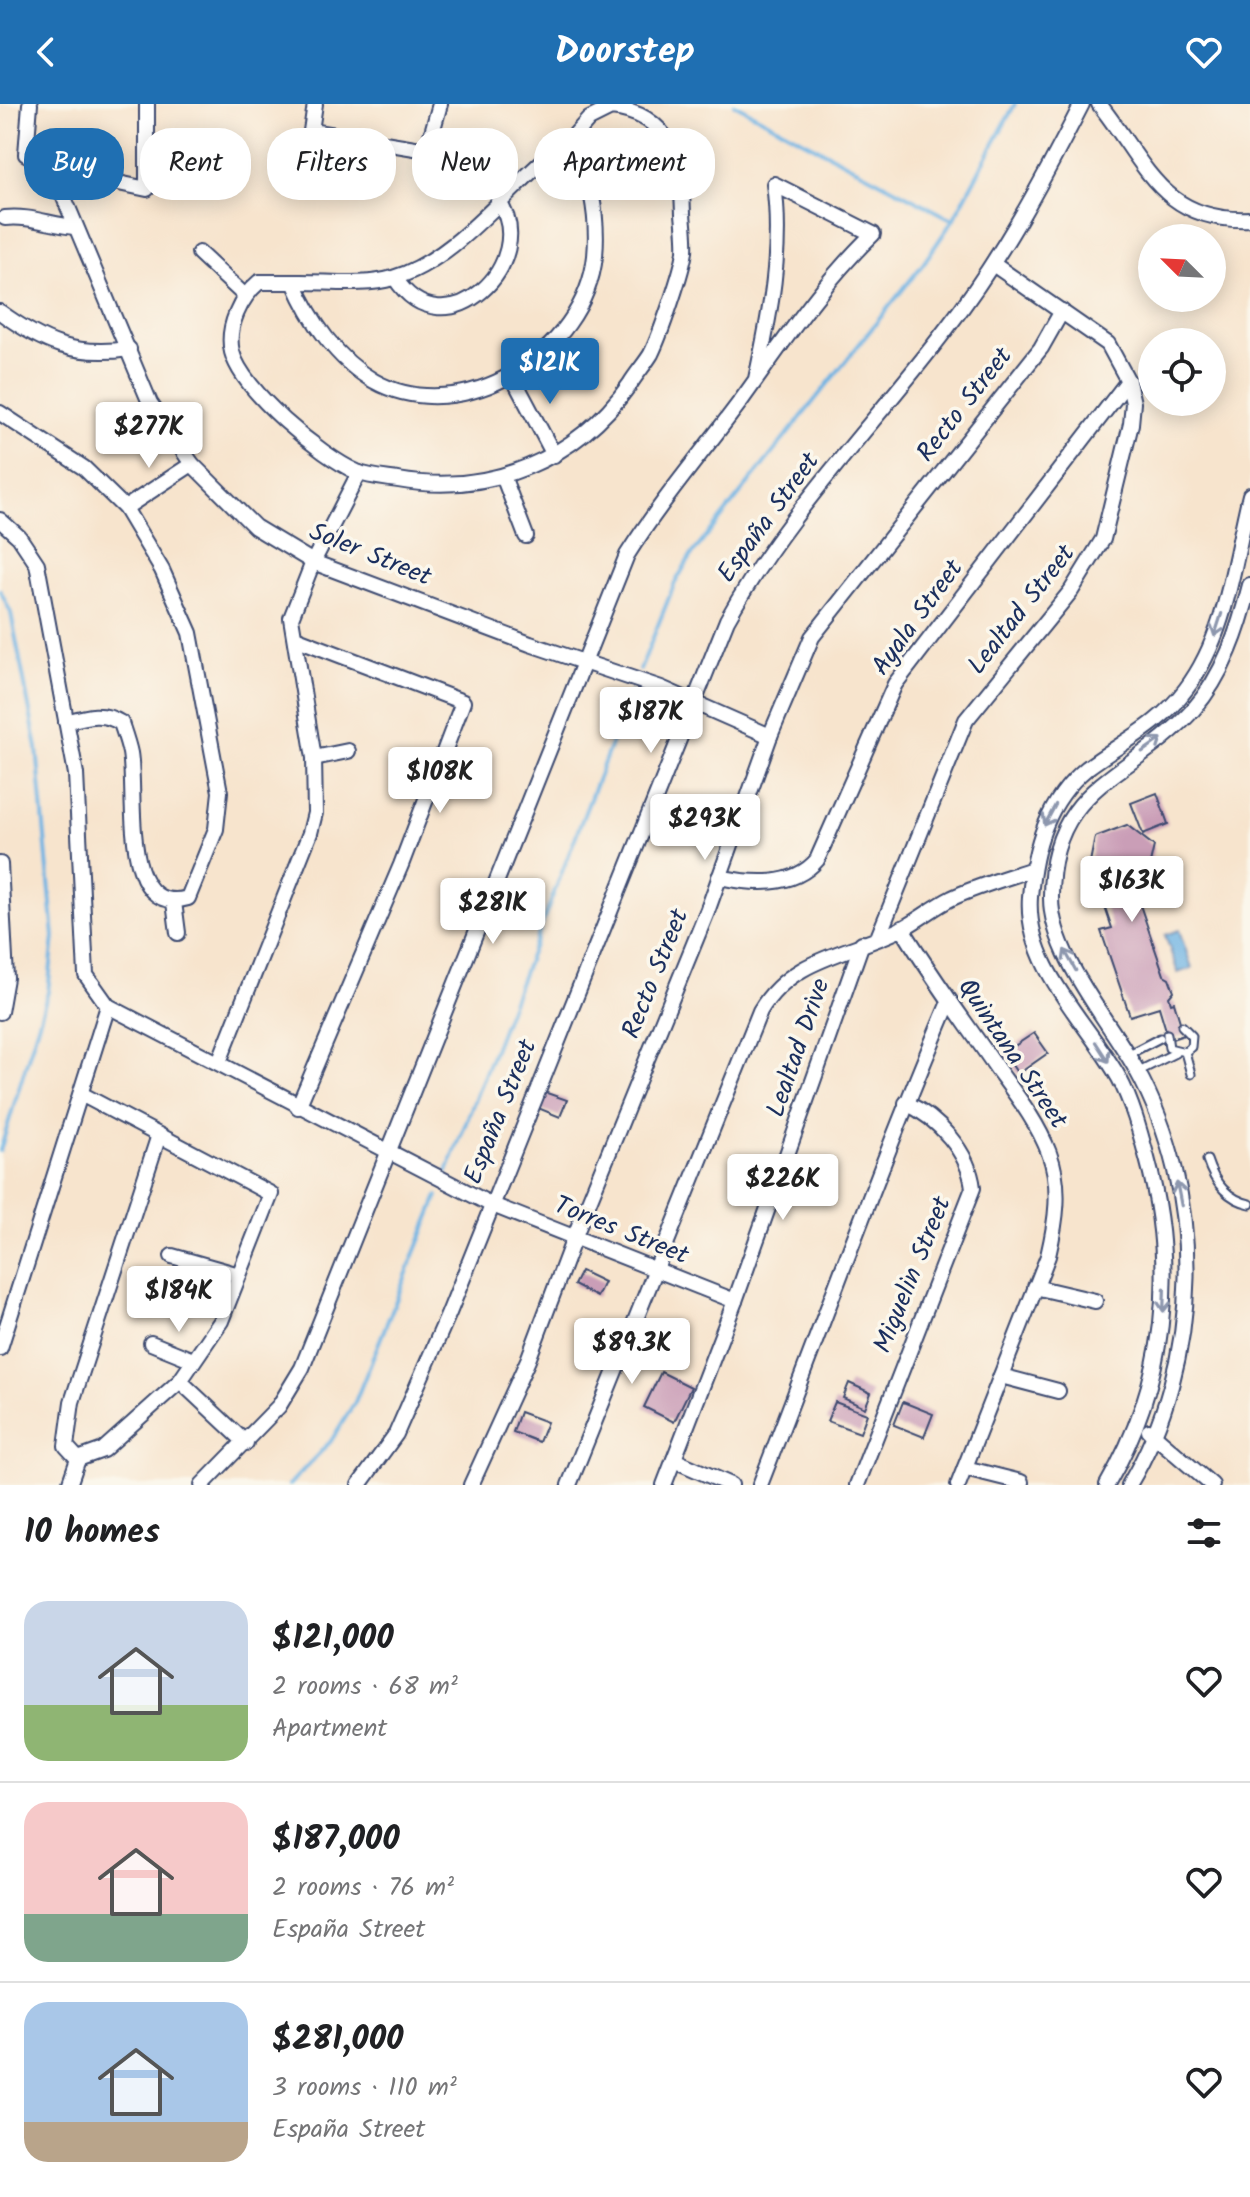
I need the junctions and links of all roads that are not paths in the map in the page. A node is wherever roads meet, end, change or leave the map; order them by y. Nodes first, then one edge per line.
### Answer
1 (30, 104) edge
2 (147, 104) edge
3 (315, 104) edge
4 (440, 104) edge
5 (1082, 104) edge
6 (1099, 104) edge
7 (28, 128) edge
8 (581, 128) edge
9 (658, 128) edge
10 (534, 167) edge
11 (124, 184) edge
12 (64, 200) edge
13 (593, 200) edge
14 (683, 200) edge
15 (498, 201) junction
16 (5, 218) dead end
17 (1250, 219) edge
18 (75, 227) junction
19 (199, 253) dead end
20 (993, 264) junction
21 (395, 278) junction
22 (294, 282) junction
23 (244, 295) junction
24 (1062, 311) junction
25 (0, 312) edge
26 (129, 349) junction
27 (512, 376) junction
28 (756, 379) junction
29 (1128, 381) junction
30 (0, 413) edge
31 (554, 455) junction
32 (192, 464) junction
33 (359, 473) junction
34 (503, 476) junction
35 (1250, 495) edge
36 (125, 508) junction
37 (0, 520) edge
38 (526, 536) dead end
39 (313, 562) junction
40 (1250, 585) edge
41 (295, 638) junction
42 (585, 662) junction
43 (693, 703) junction
44 (66, 722) junction
45 (770, 736) junction
46 (348, 751) dead end
47 (314, 758) junction
48 (0, 864) edge
49 (1033, 869) junction
50 (719, 877) junction
51 (174, 902) junction
52 (902, 928) junction
53 (178, 933) dead end
54 (879, 935) junction
55 (862, 943) junction
56 (3, 958) edge
57 (949, 1002) junction
58 (108, 1006) junction
59 (0, 1012) edge
60 (1182, 1026) dead end
61 (1180, 1052) junction
62 (1127, 1055) junction
63 (219, 1062) junction
64 (1137, 1072) junction
65 (1191, 1074) dead end
66 (81, 1094) junction
67 (906, 1103) junction
68 (298, 1107) junction
69 (159, 1135) junction
70 (386, 1152) junction
71 (1207, 1160) dead end
72 (490, 1204) junction
73 (1250, 1204) edge
74 (574, 1238) junction
75 (172, 1256) dead end
76 (658, 1272) junction
77 (239, 1275) junction
78 (1035, 1287) junction
79 (735, 1301) junction
80 (1095, 1301) dead end
81 (151, 1343) dead end
82 (0, 1348) edge
83 (193, 1360) junction
84 (1001, 1376) junction
85 (180, 1381) junction
86 (1058, 1391) dead end
87 (1136, 1427) junction
88 (1155, 1433) junction
89 (246, 1443) junction
90 (78, 1459) junction
91 (674, 1460) junction
92 (965, 1468) junction
93 (1021, 1482) dead end
94 (69, 1485) edge
95 (202, 1485) edge
96 (359, 1485) edge
97 (471, 1485) edge
98 (569, 1485) edge
99 (664, 1485) edge
100 (731, 1485) edge
101 (760, 1485) edge
102 (857, 1485) edge
103 (958, 1485) edge
104 (1107, 1485) edge
105 (1129, 1485) edge
106 (1212, 1485) edge

1 - 7 street
2 - 11 street
3 - 4 street
5 - 20 street, España Street
6 - 17 street
8 - 9 street
10 - 15 street
12 - 18 street, Soler Street
13 - 27 street
14 - 31 street
15 - 21 street
15 - 21 street
16 - 18 street
18 - 26 street, Soler Street
19 - 23 street
20 - 24 street, Lealtad Street
20 - 43 street, España Street
21 - 22 street
22 - 23 street
22 - 27 street
23 - 33 street
24 - 29 street, Lealtad Street
24 - 45 street, Recto Street
25 - 26 street
26 - 32 street, Soler Street
27 - 31 street
28 - 28 street
28 - 42 street
29 - 50 street, Ayala Street
29 - 54 street, Lealtad Street
30 - 36 street
31 - 34 street
32 - 36 street
32 - 39 street, Soler Street
33 - 34 street
33 - 39 street
34 - 38 street
35 -> 49 street
36 - 51 street
37 - 44 street
39 - 41 street
39 - 42 street, Soler Street
62 -> 40 street
41 - 47 street
41 - 68 street
42 - 43 street, Soler Street
42 - 70 street
43 - 45 street, Soler Street
43 - 72 street, España Street
44 - 51 street
44 - 58 street
45 - 50 street, Recto Street
46 - 47 street
47 - 63 street
48 - 56 street
49 - 52 street
49 -> 87 street
50 - 74 street, Recto Street
51 - 53 street
52 - 54 street
52 - 57 street, Quintana Street
54 - 55 street
55 - 76 street
55 - 79 street, Lealtad Drive
56 - 59 street
57 - 67 street
57 - 78 street, Quintana Street
58 - 63 street, Torres Street
58 - 66 street
60 - 61 lane
61 - 62 lane
61 - 64 lane
61 - 65 lane
62 - 64 street
63 - 68 street, Torres Street
88 -> 64 street
66 - 69 street
66 - 82 street
67 - 101 street
67 - 102 street, Miguelin Street
68 - 70 street, Torres Street
69 - 77 street
69 - 90 street
70 - 72 street, Torres Street
70 - 89 street
71 - 73 lane
72 - 74 street, Torres Street
72 - 96 street, España Street
74 - 76 street, Torres Street
74 - 97 street, Recto Street
75 - 77 street
76 - 79 street, Torres Street
76 - 98 street
77 - 83 street
78 - 80 street
78 - 84 street, Quintana Street
79 - 91 street, Lealtad Drive
81 - 83 street
83 - 85 street
84 - 86 street
84 - 92 street, Quintana Street
85 - 89 street
85 - 90 street
87 - 88 street
87 - 104 street
88 - 105 street
88 - 106 street
89 - 95 street
90 - 94 street
91 - 99 street, Lealtad Drive
91 - 100 street
92 - 93 street
92 - 103 street, Quintana Street

